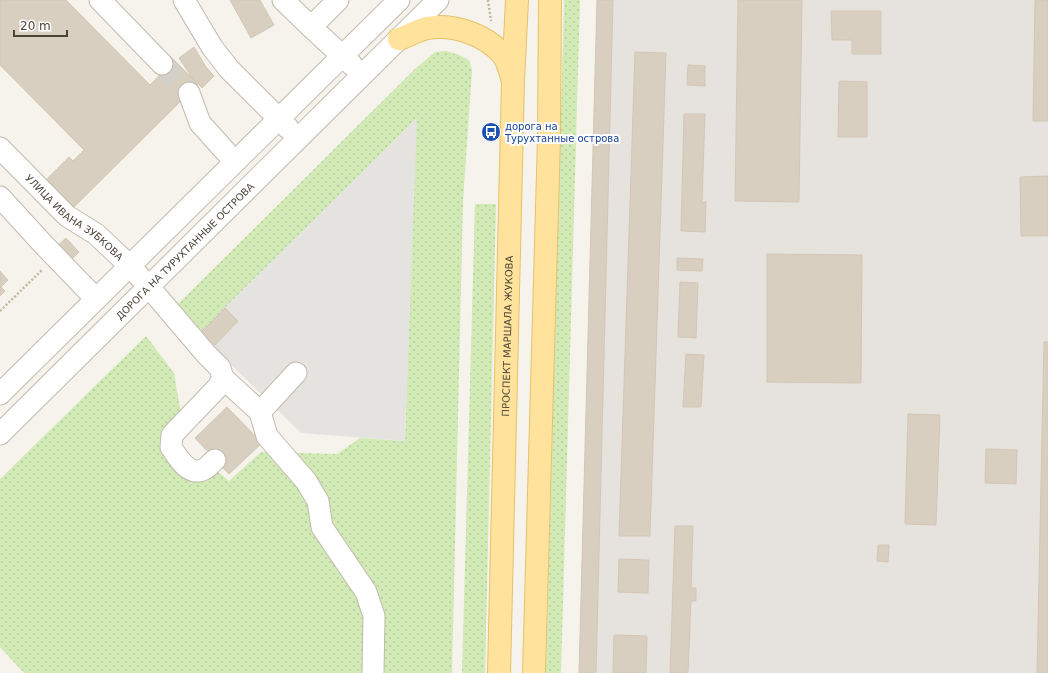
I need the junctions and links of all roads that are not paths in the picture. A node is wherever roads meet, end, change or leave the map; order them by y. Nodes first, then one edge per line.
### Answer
1 (100, 0) edge
2 (184, 0) edge
3 (283, 0) edge
4 (338, 0) edge
5 (399, 0) edge
6 (438, 0) edge
7 (517, 0) edge
8 (550, 0) edge
9 (311, 27) junction
10 (399, 39) junction
11 (343, 55) junction
12 (162, 64) tunnel mouth
13 (362, 75) junction
14 (513, 81) junction
15 (189, 93) tunnel mouth
16 (278, 119) junction
17 (298, 138) junction
18 (0, 148) edge
19 (234, 162) junction
20 (0, 197) edge
21 (130, 266) junction
22 (149, 286) junction
23 (96, 298) junction
24 (296, 373) dead end
25 (223, 378) junction
26 (0, 394) edge
27 (260, 412) junction
28 (0, 434) edge
29 (215, 460) dead end
30 (373, 673) edge
31 (499, 673) edge
32 (534, 673) edge

1 - 12 street
2 - 16 street
3 - 9 street
4 - 9 street
5 - 11 street
6 - 10 street, ДОРОГА НА ТУРУХТАННЫЕ ОСТРОВА
7 - 14 main road, ПРОСПЕКТ МАРШАЛА ЖУКОВА
8 - 32 main road
9 - 11 street
10 - 13 street, ДОРОГА НА ТУРУХТАННЫЕ ОСТРОВА
10 - 14 main road
11 - 13 street
11 - 16 street
13 - 17 street, ДОРОГА НА ТУРУХТАННЫЕ ОСТРОВА
14 - 31 main road, ПРОСПЕКТ МАРШАЛА ЖУКОВА
15 - 19 street
16 - 17 street
16 - 19 street
17 - 22 street, ДОРОГА НА ТУРУХТАННЫЕ ОСТРОВА
18 - 21 street, УЛИЦА ИВАНА ЗУБКОВА
19 - 21 street
20 - 23 street
21 - 22 street, УЛИЦА ИВАНА ЗУБКОВА
21 - 23 street
22 - 25 street, УЛИЦА ИВАНА ЗУБКОВА
22 - 28 street, ДОРОГА НА ТУРУХТАННЫЕ ОСТРОВА
23 - 26 street
24 - 27 street
25 - 27 street, УЛИЦА ИВАНА ЗУБКОВА
25 - 29 street
27 - 30 street

